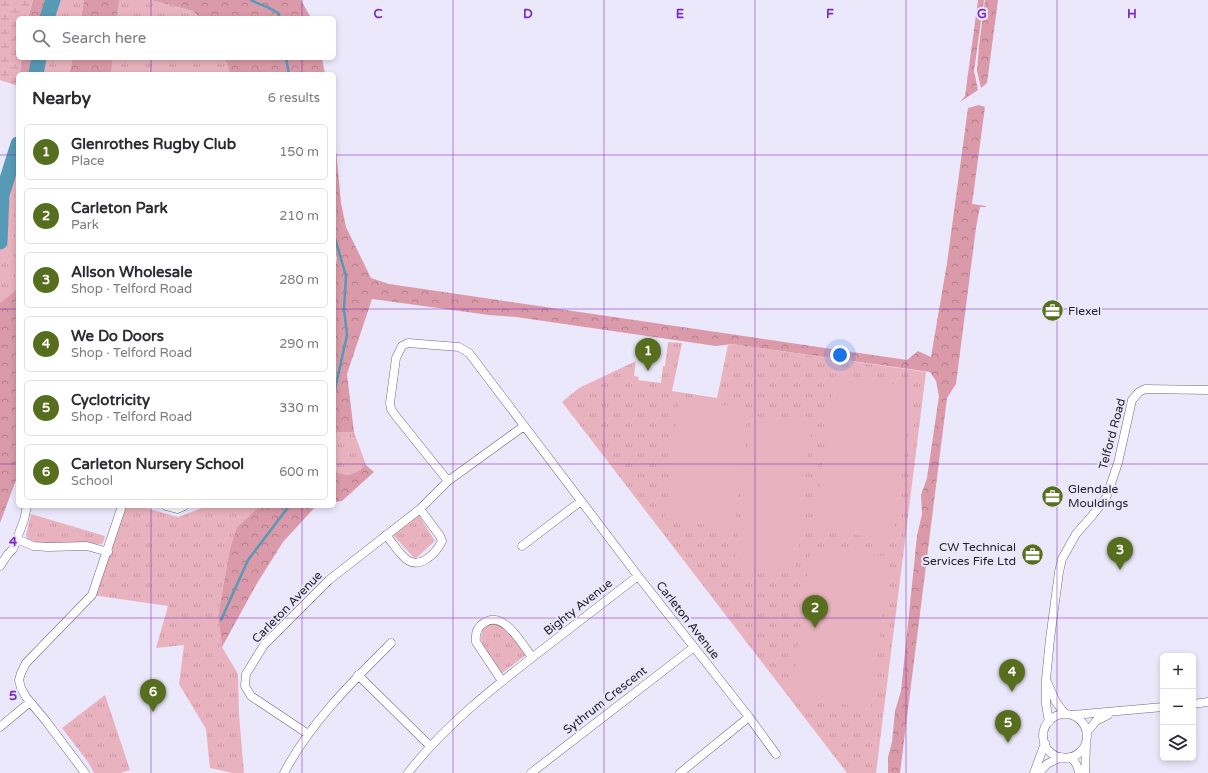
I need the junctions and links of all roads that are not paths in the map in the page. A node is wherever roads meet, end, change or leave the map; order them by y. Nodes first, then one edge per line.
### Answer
1 (1208, 390) edge
2 (524, 426) junction
3 (448, 481) junction
4 (581, 501) junction
5 (27, 508) edge
6 (121, 508) edge
7 (420, 509) junction
8 (386, 535) junction
9 (17, 540) junction
10 (522, 546) dead end
11 (108, 552) junction
12 (0, 566) edge
13 (638, 576) junction
14 (391, 643) dead end
15 (694, 647) junction
16 (532, 657) junction
17 (358, 675) junction
18 (1046, 679) junction
19 (502, 681) junction
20 (30, 702) junction
21 (1208, 702) edge
22 (1196, 704) edge
23 (1160, 707) edge
24 (1112, 713) junction
25 (1069, 715) junction
26 (749, 717) junction
27 (1049, 722) junction
28 (0, 727) edge
29 (1087, 732) junction
30 (308, 734) junction
31 (1086, 742) junction
32 (1045, 743) junction
33 (430, 746) junction
34 (776, 754) dead end
35 (1060, 757) junction
36 (1070, 757) junction
37 (85, 773) edge
38 (284, 773) edge
39 (408, 773) edge
40 (532, 773) edge
41 (680, 773) edge
42 (1034, 773) edge
43 (1039, 773) edge
44 (1079, 773) edge
45 (1084, 773) edge

1 - 18 street, Telford Road
2 - 3 street, Carleton Avenue
2 - 3 street
2 - 4 street, Carleton Avenue
3 - 7 street, Carleton Avenue
4 - 10 street
4 - 13 street, Carleton Avenue
5 - 9 street
6 - 11 street
7 - 8 street, Carleton Avenue
7 - 8 street
8 - 30 street, Carleton Avenue
9 - 11 street
9 - 12 street
11 - 20 street
13 - 15 street, Carleton Avenue
13 - 16 street, Bighty Avenue
14 - 17 street
15 - 26 street, Carleton Avenue
15 - 40 street, Sythrum Crescent
16 - 19 street, Bighty Avenue
16 - 19 street
17 - 30 street
17 - 33 street
18 - 25 street, Telford Road
18 - 27 street, Telford Road
19 - 33 street, Bighty Avenue
20 - 28 street
20 - 37 street
21 - 22 street
23 - 24 street
24 - 25 street
24 - 29 street
25 - 27 street
25 - 29 street
26 - 34 street, Carleton Avenue
26 - 41 street
27 - 32 street
29 - 31 street
30 - 38 street
31 - 36 street
31 - 45 street
32 - 35 street
32 - 42 street
33 - 39 street, Bighty Avenue
35 - 36 street
35 - 43 street
36 - 44 street

